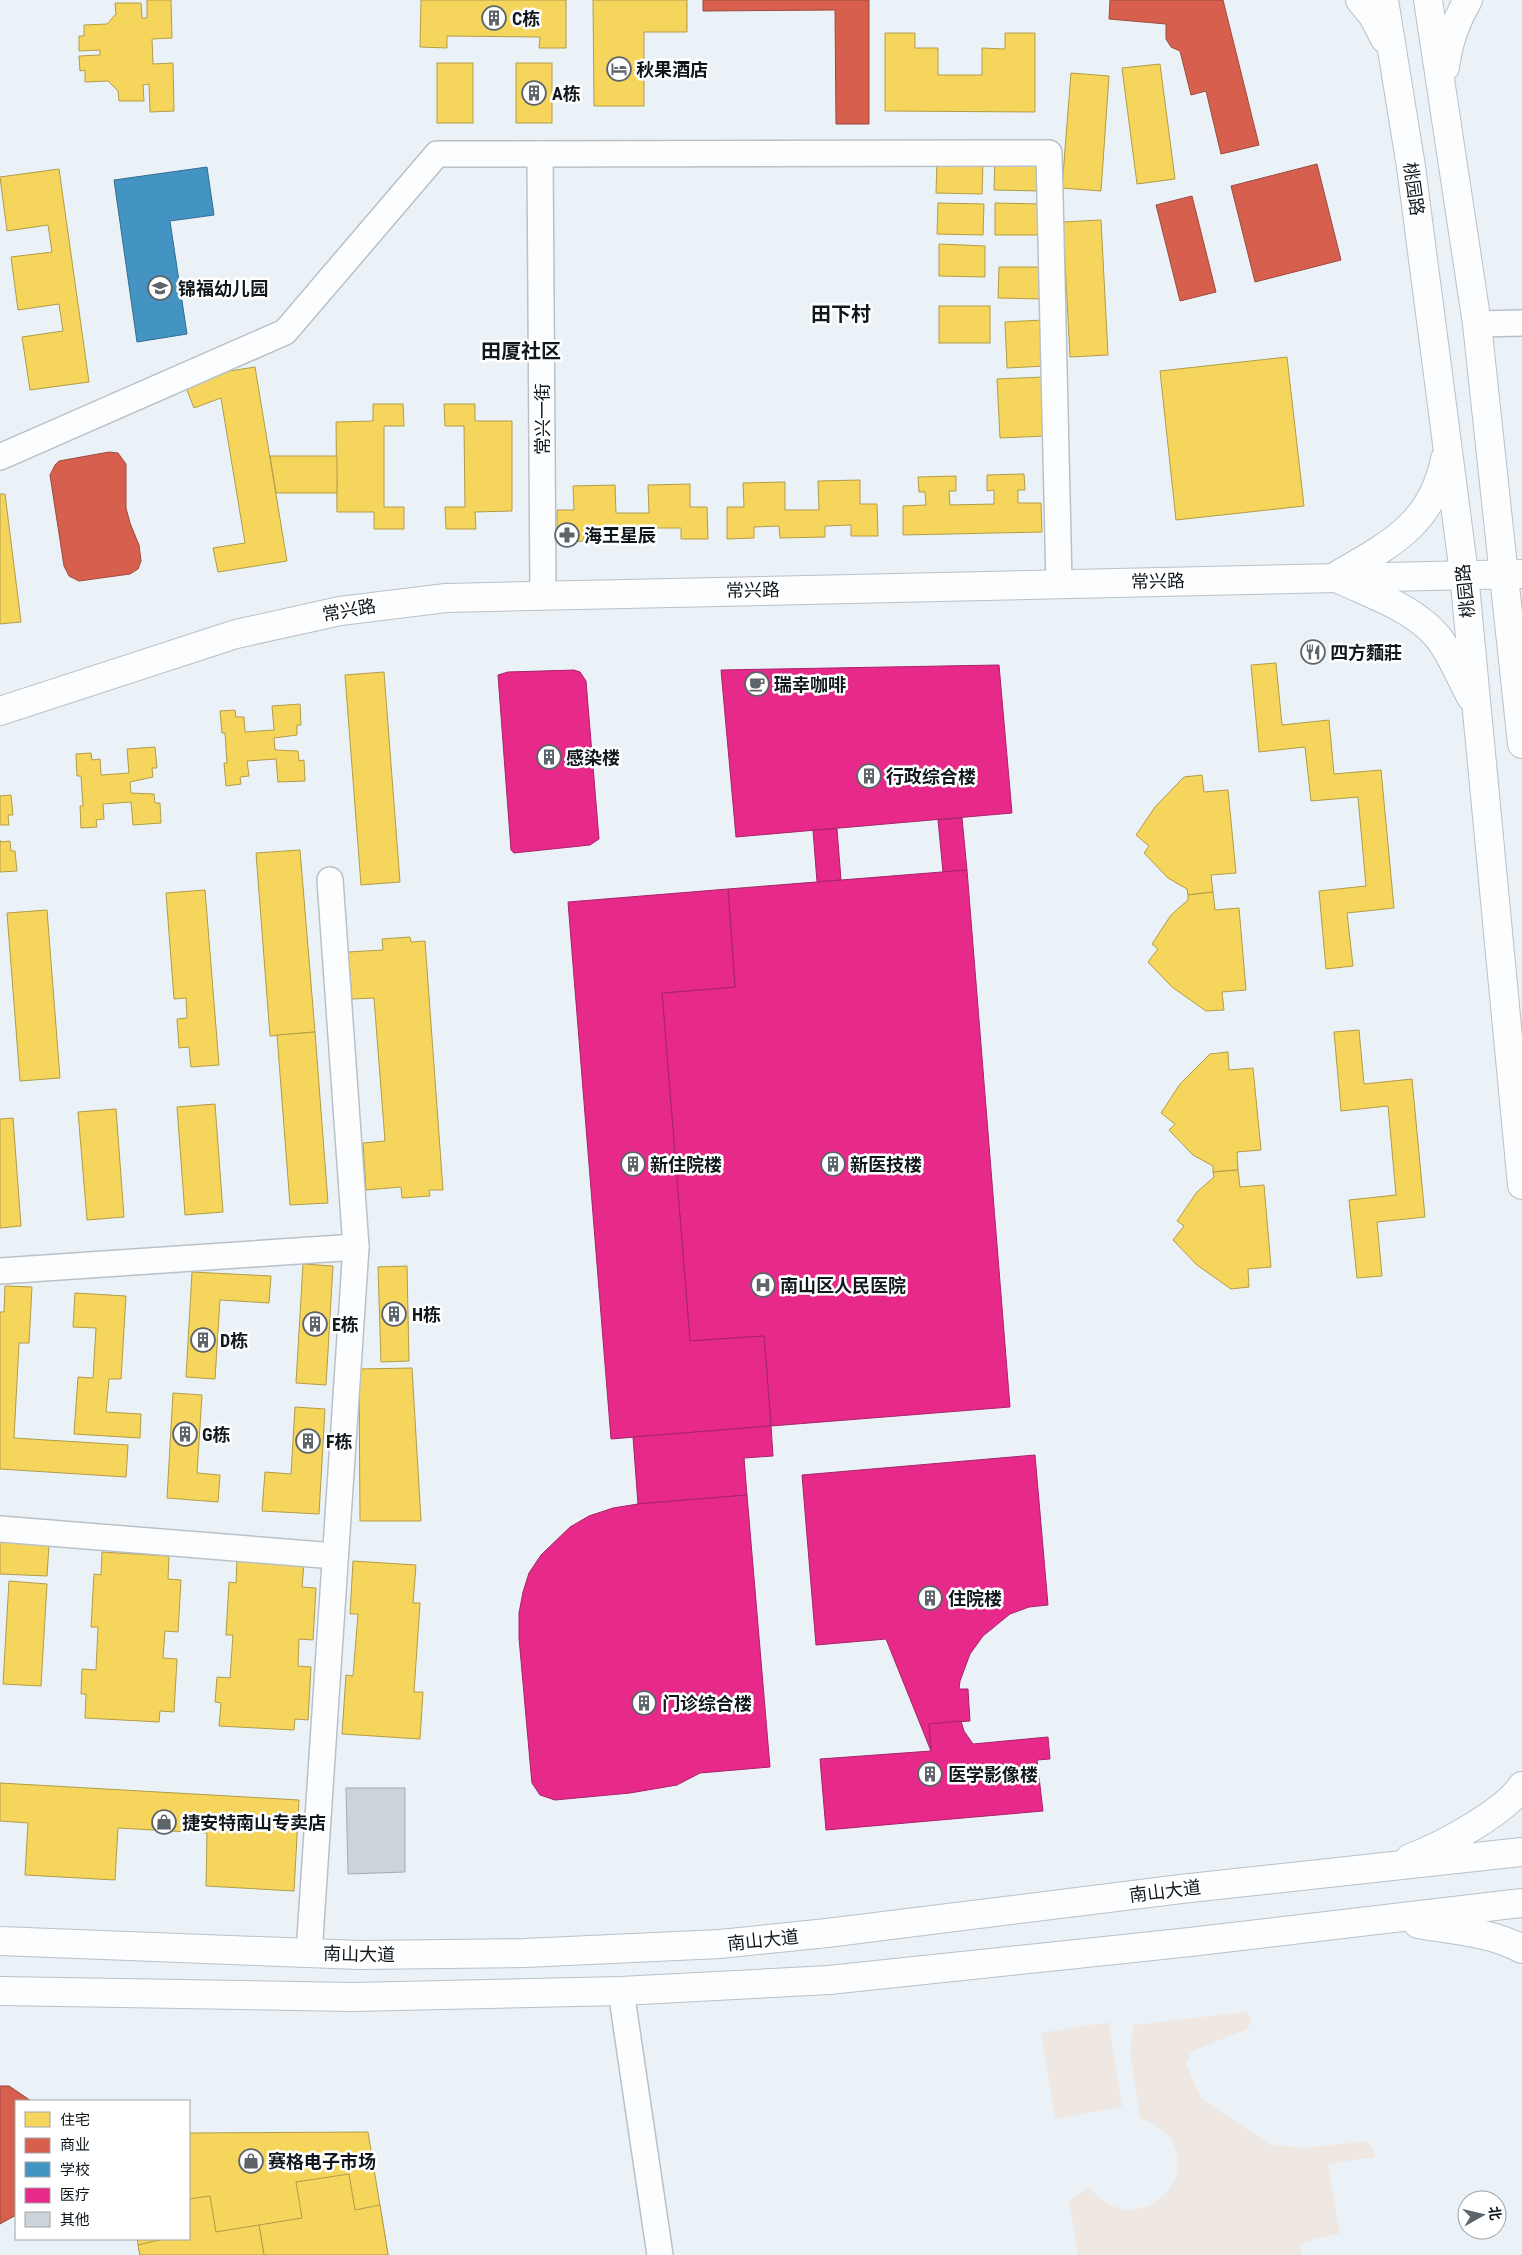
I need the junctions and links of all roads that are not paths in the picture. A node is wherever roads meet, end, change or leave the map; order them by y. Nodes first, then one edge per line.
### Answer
1 (1360, 0) edge
2 (1384, 0) edge
3 (1428, 0) edge
4 (1468, 0) edge
5 (1396, 71) junction
6 (1443, 96) junction
7 (540, 154) junction
8 (1522, 323) edge
9 (1477, 324) junction
10 (1447, 440) junction
11 (0, 457) edge
12 (1464, 574) junction
13 (1514, 574) edge
14 (1335, 577) junction
15 (1059, 583) junction
16 (543, 594) junction
17 (1477, 709) junction
18 (0, 711) edge
19 (1522, 744) edge
20 (330, 880) dead end
21 (1522, 1185) edge
22 (356, 1247) junction
23 (0, 1271) edge
24 (0, 1528) edge
25 (335, 1556) junction
26 (1522, 1786) edge
27 (1522, 1852) edge
28 (1378, 1869) junction
29 (1522, 1903) edge
30 (1384, 1919) junction
31 (0, 1941) edge
32 (1522, 1949) edge
33 (309, 1953) junction
34 (0, 1991) edge
35 (621, 1991) junction
36 (660, 2255) edge

1 - 5 main road
2 - 5 main road, 桃园路
3 - 6 main road
4 - 6 main road
5 - 10 main road, 桃园路
6 - 9 main road
7 - 11 street
7 - 15 street
7 - 16 street, 常兴一街
8 - 9 street
9 - 13 main road
10 - 12 main road, 桃园路
10 - 14 main road
12 - 13 main road, 常兴路
12 - 14 main road, 常兴路
12 - 17 main road, 桃园路
13 - 19 main road
14 - 15 main road, 常兴路
14 - 17 main road
15 - 16 main road, 常兴路
16 - 18 main road, 常兴路
17 - 21 main road, 桃园路
20 - 22 street
22 - 23 street
22 - 25 street
24 - 25 street
25 - 33 street
26 - 28 main road
27 - 28 main road, 南山大道
28 - 33 main road, 南山大道
29 - 30 main road
30 - 32 main road
30 - 35 main road
31 - 33 main road, 南山大道
34 - 35 main road
35 - 36 street

